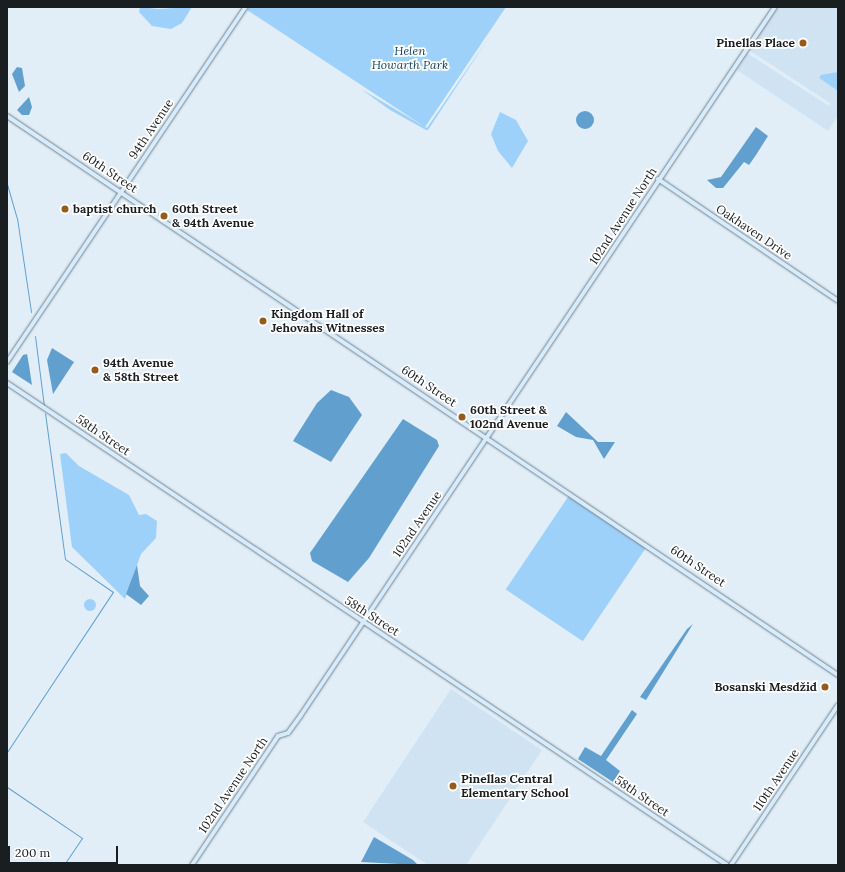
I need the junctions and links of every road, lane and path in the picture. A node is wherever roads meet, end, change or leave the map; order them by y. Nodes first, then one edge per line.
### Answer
1 (246, 7) edge
2 (775, 7) edge
3 (7, 116) edge
4 (658, 179) junction
5 (121, 192) junction
6 (838, 301) edge
7 (7, 362) edge
8 (7, 383) edge
9 (488, 437) junction
10 (363, 622) junction
11 (838, 675) edge
12 (838, 705) edge
13 (192, 865) edge
14 (727, 865) edge
15 (731, 865) edge

1 - 5 street, 94th Avenue
2 - 4 street, 102nd Avenue North
3 - 5 street, 60th Street
4 - 6 street, Oakhaven Drive
4 - 9 street, 102nd Avenue North
5 - 7 street, 94th Avenue
5 - 9 street, 60th Street
8 - 10 street, 58th Street
9 - 10 street, 102nd Avenue
9 - 11 street, 60th Street
10 - 13 street, 102nd Avenue North
10 - 14 street, 58th Street
12 - 15 street, 110th Avenue

